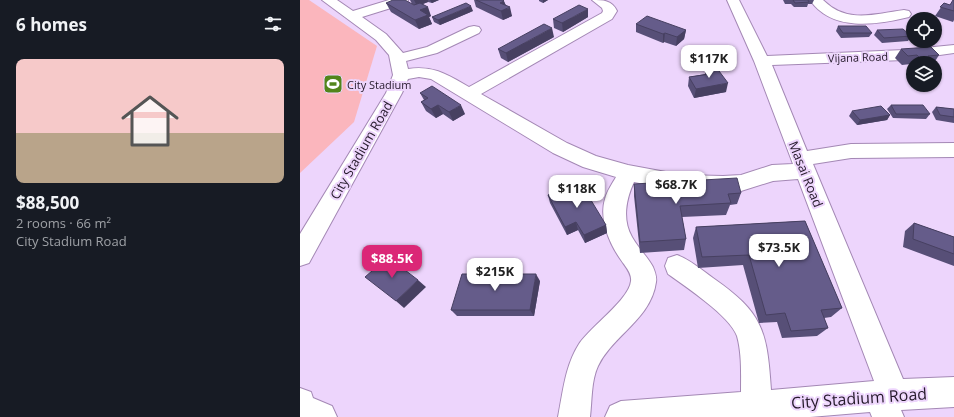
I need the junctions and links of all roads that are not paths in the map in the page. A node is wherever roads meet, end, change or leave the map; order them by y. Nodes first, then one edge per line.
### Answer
1 (328, 0) edge
2 (402, 0) edge
3 (598, 0) edge
4 (733, 0) edge
5 (816, 0) edge
6 (904, 14) dead end
7 (352, 16) junction
8 (474, 30) dead end
9 (952, 51) edge
10 (762, 61) junction
11 (399, 67) junction
12 (469, 94) junction
13 (954, 150) edge
14 (803, 165) junction
15 (628, 173) junction
16 (310, 225) edge
17 (300, 255) edge
18 (677, 266) dead end
19 (954, 392) edge
20 (300, 403) edge
21 (887, 403) edge
22 (757, 406) junction
23 (321, 417) edge
24 (574, 417) edge
25 (621, 417) edge

1 - 7 street
2 - 7 street
3 - 12 street
4 - 10 street, Masai Road
5 - 6 street
7 - 11 street
8 - 11 street
9 - 10 street, Vijana Road
10 - 14 street, Masai Road
11 - 12 street
11 - 16 street, City Stadium Road
12 - 15 street
13 - 14 street
14 - 15 street
14 - 21 street, Masai Road
15 - 24 street
16 - 17 street, City Stadium Road
18 - 22 street
19 - 21 street, City Stadium Road
20 - 23 street
21 - 22 street, City Stadium Road
22 - 25 street, City Stadium Road

